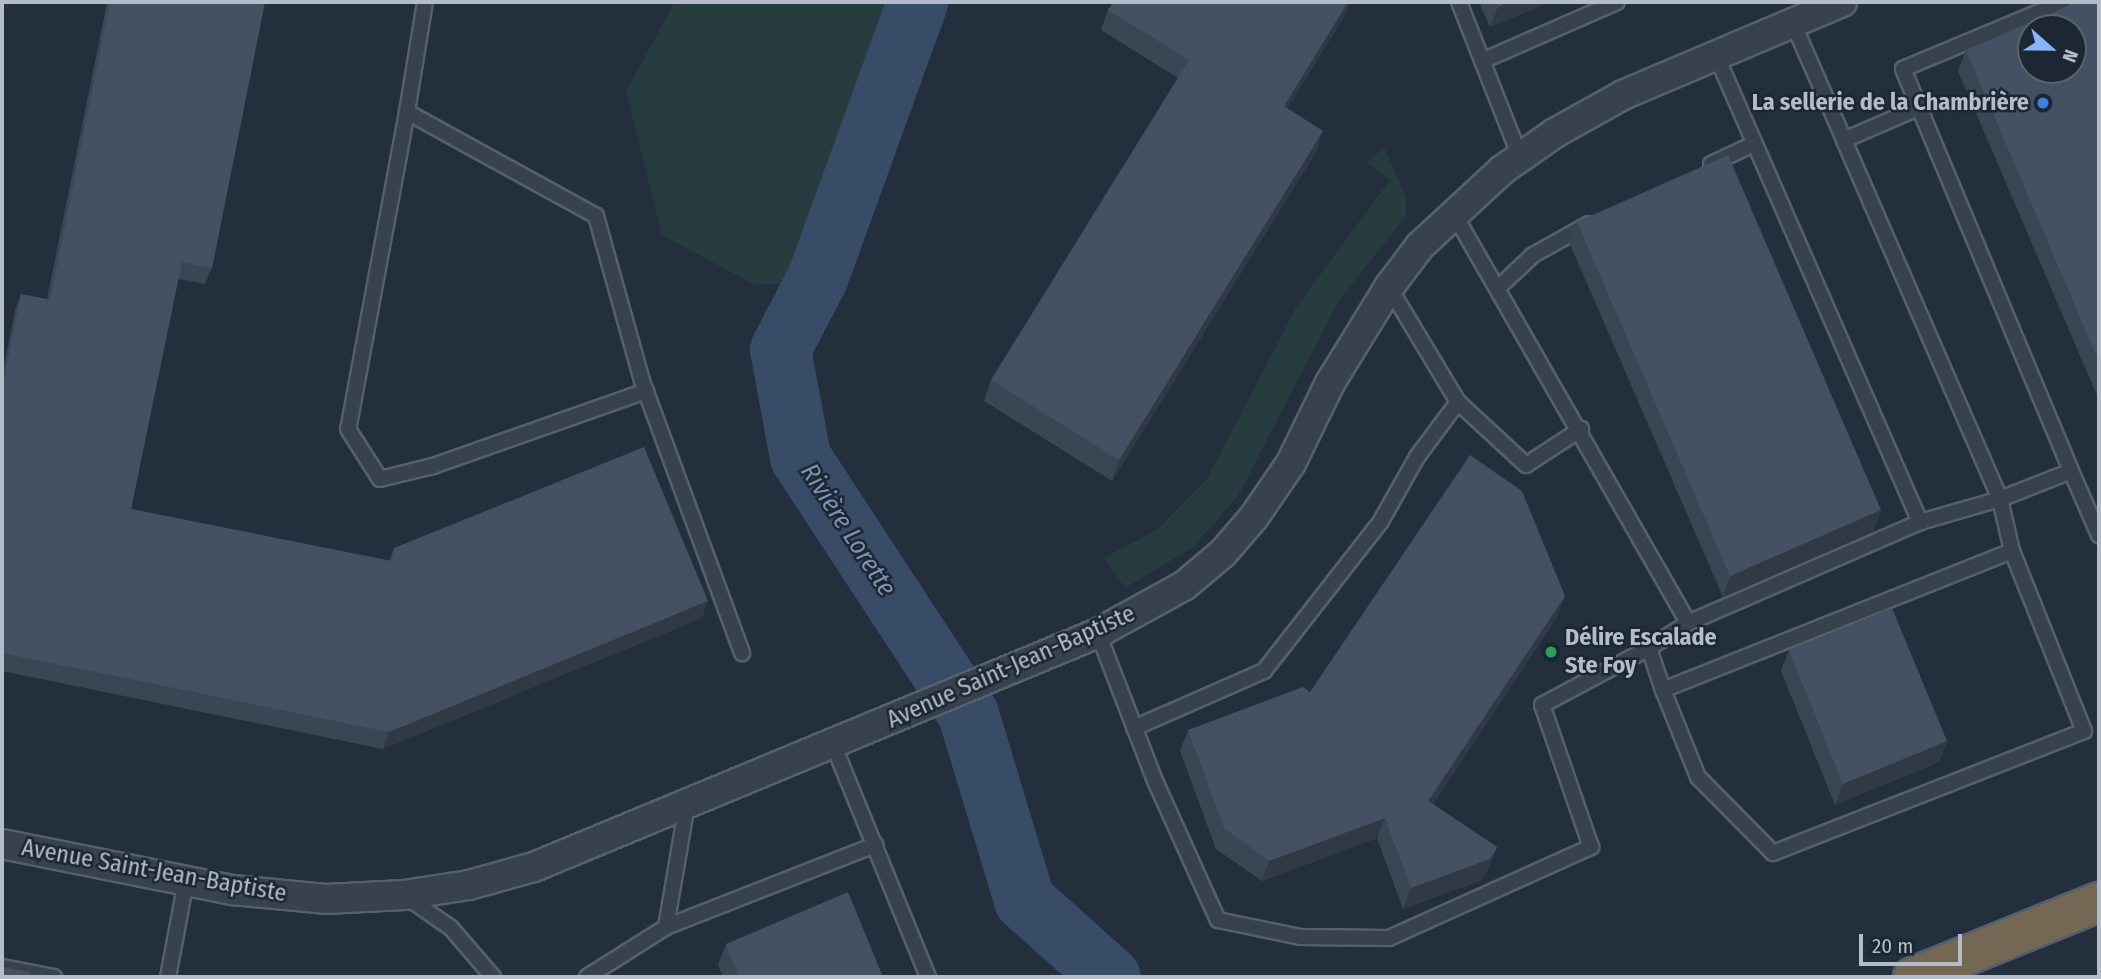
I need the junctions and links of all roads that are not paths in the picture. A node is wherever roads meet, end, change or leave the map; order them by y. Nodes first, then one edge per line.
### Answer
1 (425, 2) edge
2 (1459, 2) edge
3 (1618, 2) edge
4 (1842, 2) edge
5 (2063, 2) edge
6 (1793, 23) junction
7 (1716, 55) junction
8 (1482, 61) junction
9 (1918, 108) junction
10 (407, 112) junction
11 (1844, 140) junction
12 (1754, 144) junction
13 (1520, 157) junction
14 (1695, 171) edge
15 (1453, 212) junction
16 (1602, 217) edge
17 (1389, 287) junction
18 (1498, 288) junction
19 (646, 391) junction
20 (1458, 402) junction
21 (1581, 429) junction
22 (2071, 471) junction
23 (2000, 499) junction
24 (1920, 522) junction
25 (2099, 535) edge
26 (2012, 551) junction
27 (1688, 623) junction
28 (1098, 633) junction
29 (1649, 648) junction
30 (742, 653) dead end
31 (1663, 690) junction
32 (1134, 728) junction
33 (833, 744) junction
34 (687, 804) junction
35 (2, 844) edge
36 (875, 845) junction
37 (187, 881) junction
38 (2099, 889) edge
39 (404, 895) junction
40 (2099, 902) edge
41 (666, 927) junction
42 (2024, 932) junction
43 (2, 967) edge
44 (54, 977) edge
45 (168, 977) edge
46 (493, 977) edge
47 (587, 977) edge
48 (928, 977) edge
49 (1913, 977) edge

1 - 10 lane
2 - 8 lane
3 - 8 lane
4 - 6 street, Avenue Saint-Jean-Baptiste
5 - 9 lane
6 - 7 street, Avenue Saint-Jean-Baptiste
6 - 11 lane
7 - 12 lane
7 - 13 street, Avenue Saint-Jean-Baptiste
8 - 13 lane
9 - 11 lane
9 - 22 lane
10 - 19 lane
10 - 19 lane
11 - 23 lane
12 - 14 lane
12 - 24 lane
13 - 15 street, Avenue Saint-Jean-Baptiste
15 - 17 street, Avenue Saint-Jean-Baptiste
15 - 18 lane
16 - 18 lane
17 - 20 lane
17 - 28 street, Avenue Saint-Jean-Baptiste
18 - 21 lane
19 - 30 lane
20 - 21 lane
20 - 32 lane
21 - 27 lane
22 - 23 lane
22 - 25 lane
23 - 24 lane
23 - 26 lane
24 - 27 lane
26 - 31 lane
26 - 31 lane
27 - 29 lane
28 - 32 lane
28 - 33 street, Avenue Saint-Jean-Baptiste
29 - 31 lane
29 - 32 lane
33 - 34 street, Avenue Saint-Jean-Baptiste
33 - 36 lane
34 - 39 street, Avenue Saint-Jean-Baptiste
34 - 41 lane
35 - 37 street, Avenue Saint-Jean-Baptiste
36 - 41 lane
36 - 48 lane
37 - 39 street, Avenue Saint-Jean-Baptiste
37 - 45 lane
38 - 42 highway
39 - 46 lane
40 - 42 highway
41 - 47 lane
42 - 49 highway
43 - 44 lane

